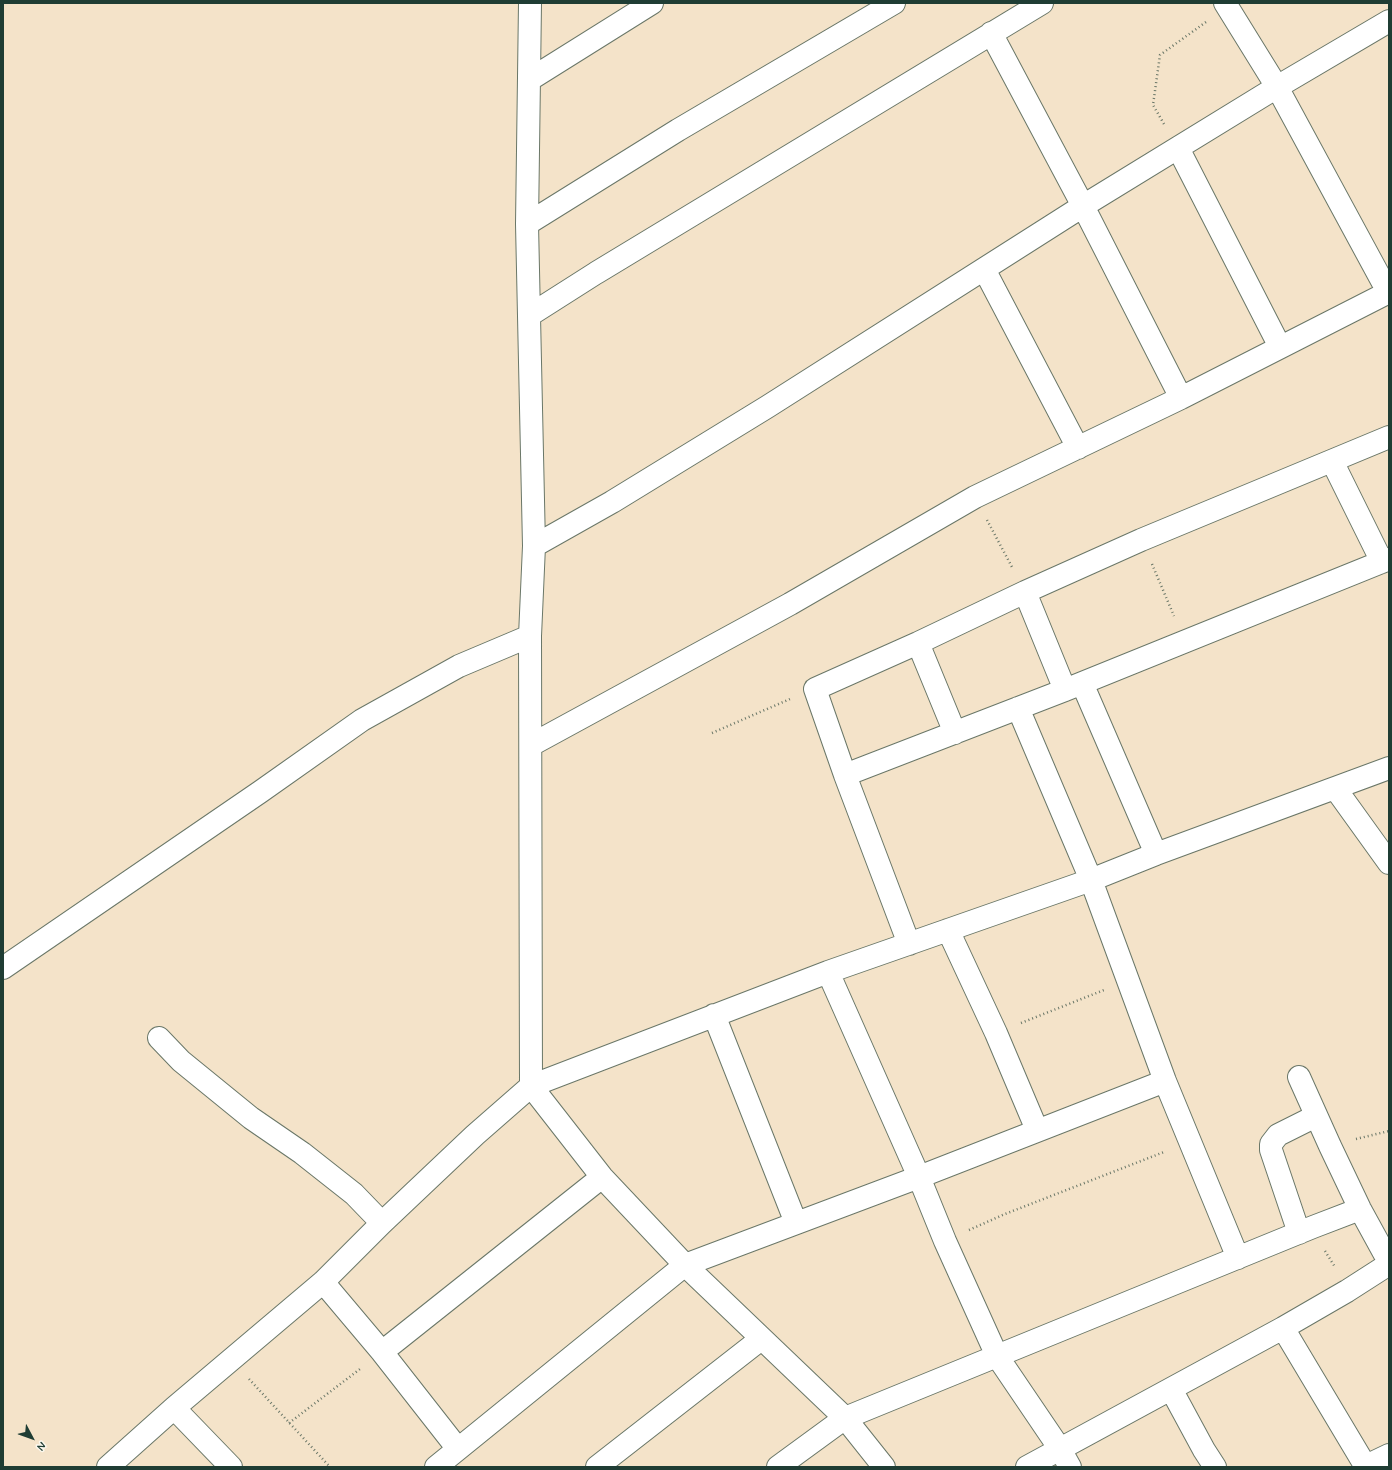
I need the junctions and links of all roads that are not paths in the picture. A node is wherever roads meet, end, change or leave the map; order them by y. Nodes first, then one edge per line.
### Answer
1 (530, 3) edge
2 (652, 3) edge
3 (894, 3) edge
4 (1042, 3) edge
5 (1229, 4) edge
6 (1387, 27) edge
7 (991, 34) junction
8 (529, 80) junction
9 (1277, 87) junction
10 (1178, 148) junction
11 (1083, 206) junction
12 (527, 224) junction
13 (984, 269) junction
14 (1388, 292) edge
15 (530, 315) junction
16 (1280, 347) junction
17 (1181, 398) junction
18 (1389, 437) edge
19 (1078, 448) junction
20 (1332, 461) junction
21 (534, 546) junction
22 (1385, 560) edge
23 (1025, 592) junction
24 (530, 636) junction
25 (918, 643) junction
26 (1074, 686) junction
27 (1018, 708) junction
28 (955, 733) junction
29 (531, 745) junction
30 (1389, 768) edge
31 (845, 775) junction
32 (1335, 788) junction
33 (1156, 854) junction
34 (1389, 863) edge
35 (1091, 880) junction
36 (948, 930) junction
37 (909, 944) junction
38 (3, 968) edge
39 (828, 972) junction
40 (714, 1016) junction
41 (159, 1038) dead end
42 (1299, 1077) dead end
43 (1165, 1081) junction
44 (531, 1086) junction
45 (1316, 1116) junction
46 (1037, 1130) junction
47 (602, 1177) junction
48 (919, 1177) junction
49 (1360, 1209) junction
50 (382, 1223) junction
51 (796, 1223) junction
52 (1306, 1230) junction
53 (1238, 1258) junction
54 (1389, 1263) edge
55 (685, 1265) junction
56 (323, 1282) junction
57 (1282, 1328) junction
58 (761, 1339) junction
59 (382, 1352) junction
60 (997, 1356) junction
61 (1170, 1389) junction
62 (174, 1408) junction
63 (845, 1418) junction
64 (458, 1449) junction
65 (1389, 1455) edge
66 (1065, 1458) edge
67 (108, 1467) edge
68 (231, 1467) edge
69 (436, 1467) edge
70 (597, 1467) edge
71 (778, 1467) edge
72 (884, 1467) edge
73 (1027, 1467) edge
74 (1215, 1467) edge
75 (1365, 1467) edge

1 - 8 street
2 - 8 street
3 - 12 street
4 - 7 street
5 - 9 street
6 - 9 street
7 - 11 street
7 - 15 street
8 - 12 street
9 - 10 street
9 - 14 street
10 - 11 street
10 - 16 street
11 - 13 street
11 - 17 street
12 - 15 street
13 - 19 street
13 - 21 street
14 - 16 street
15 - 21 street
16 - 17 street
17 - 19 street
18 - 20 street
19 - 29 street
20 - 22 street
20 - 23 street
21 - 24 street
22 - 26 street
23 - 25 street
23 - 26 street
24 - 29 street
24 - 38 street
25 - 28 street
25 - 31 street
26 - 27 street
26 - 33 street
27 - 28 street
27 - 35 street
28 - 31 street
29 - 44 street
30 - 32 street
31 - 37 street
32 - 33 street
32 - 34 street
33 - 35 street
35 - 36 street
35 - 43 street
36 - 37 street
36 - 46 street
37 - 39 street
39 - 40 street
39 - 48 street
40 - 44 street
40 - 51 street
41 - 50 street
42 - 45 street
43 - 46 street
43 - 53 street
44 - 47 street
44 - 50 street
45 - 49 street
45 - 52 street
46 - 48 street
47 - 55 street
47 - 59 street
48 - 51 street
48 - 60 street
49 - 52 street
49 - 54 street
50 - 56 street
51 - 55 street
52 - 53 street
53 - 60 street
54 - 57 street
55 - 58 street
55 - 64 street
56 - 59 street
56 - 62 street
57 - 61 street
57 - 75 street
58 - 63 street
58 - 70 street
59 - 64 street
60 - 63 street
60 - 66 street
61 - 66 street
61 - 74 street
62 - 67 street
62 - 68 street
63 - 71 street
63 - 72 street
64 - 69 street
65 - 75 street
66 - 73 street

